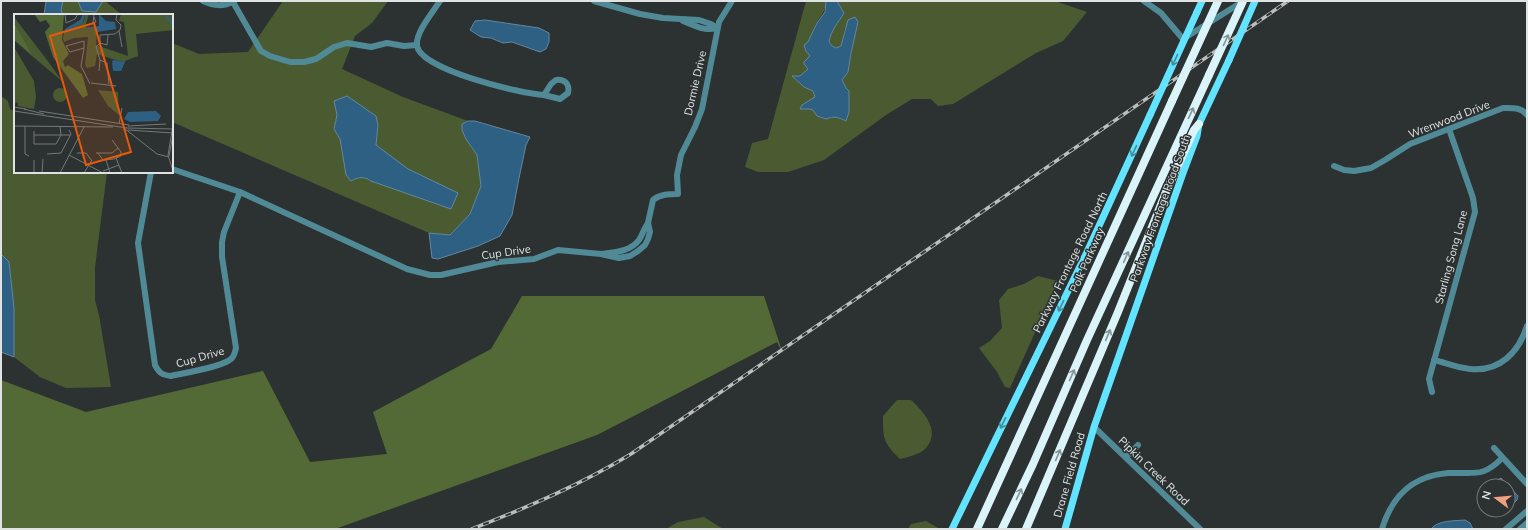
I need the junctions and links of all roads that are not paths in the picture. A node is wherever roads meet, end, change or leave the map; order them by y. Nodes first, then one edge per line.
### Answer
1 (203, 1) edge
2 (233, 1) edge
3 (440, 1) edge
4 (594, 1) edge
5 (732, 1) edge
6 (1144, 1) edge
7 (1202, 1) edge
8 (1218, 1) edge
9 (1243, 1) edge
10 (1255, 1) edge
11 (718, 28) junction
12 (417, 45) junction
13 (544, 95) dead end
14 (1527, 115) edge
15 (1199, 124) junction
16 (1449, 129) junction
17 (1334, 166) dead end
18 (173, 170) edge
19 (151, 173) edge
20 (240, 192) junction
21 (648, 223) junction
22 (635, 244) junction
23 (640, 249) junction
24 (600, 254) junction
25 (1527, 326) edge
26 (1434, 360) junction
27 (1432, 392) dead end
28 (1094, 427) junction
29 (1138, 445) dead end
30 (1494, 448) dead end
31 (1126, 457) junction
32 (1502, 458) junction
33 (1527, 484) edge
34 (1527, 511) edge
35 (1527, 523) edge
36 (952, 529) edge
37 (976, 529) edge
38 (1002, 529) edge
39 (1026, 529) edge
40 (1065, 529) edge
41 (1200, 529) edge
42 (1382, 529) edge
43 (1506, 529) edge
44 (1520, 529) edge

1 - 2 street
2 - 12 street
3 - 12 street
4 - 11 street
5 - 11 street, Dormie Drive
6 - 9 street
7 -> 36 main road, Parkway Frontage Road North, bridge
8 - 37 highway, Polk Parkway, bridge
38 -> 9 highway, bridge
10 - 15 main road, Parkway Frontage Road South, bridge
11 - 21 street, Dormie Drive
12 - 13 street
14 - 16 street, Wrenwood Drive
15 - 28 main road, Parkway Frontage Road South
39 -> 15 highway
16 - 17 street, Wrenwood Drive
16 - 26 street, Starling Song Lane
18 - 20 street, Cup Drive
19 - 20 street, Cup Drive
20 - 24 street, Cup Drive
21 - 22 street
21 - 23 street
22 - 23 street
22 - 24 street
23 - 24 street
25 - 26 street
26 - 27 street, Starling Song Lane
28 - 31 street, Pipkin Creek Road
28 - 40 main road, Drane Field Road
29 - 31 street
30 - 32 street
31 - 41 street, Pipkin Creek Road
32 - 33 street
32 - 42 street
34 - 43 street
35 - 44 street

